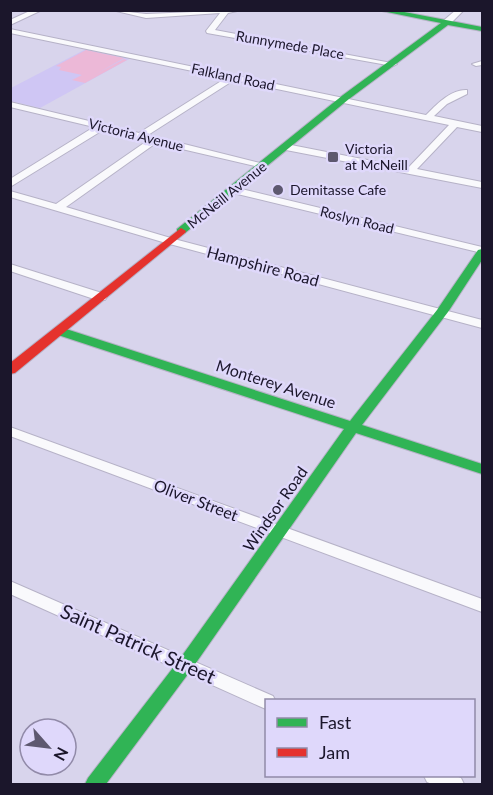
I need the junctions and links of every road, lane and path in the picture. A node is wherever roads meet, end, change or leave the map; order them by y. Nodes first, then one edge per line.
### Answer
1 (39, 10) edge
2 (114, 10) edge
3 (238, 10) edge
4 (380, 10) edge
5 (461, 10) edge
6 (225, 12) junction
7 (449, 20) junction
8 (10, 23) edge
9 (483, 28) edge
10 (10, 30) edge
11 (393, 64) junction
12 (233, 77) junction
13 (465, 92) dead end
14 (341, 101) junction
15 (11, 105) edge
16 (427, 118) junction
17 (454, 125) junction
18 (101, 127) junction
19 (483, 129) edge
20 (141, 136) junction
21 (154, 140) junction
22 (286, 147) junction
23 (261, 166) junction
24 (411, 170) junction
25 (10, 184) edge
26 (483, 184) edge
27 (232, 190) junction
28 (10, 194) edge
29 (58, 208) junction
30 (170, 241) junction
31 (483, 251) edge
32 (10, 267) edge
33 (101, 297) junction
34 (442, 312) junction
35 (483, 324) edge
36 (59, 331) junction
37 (10, 370) edge
38 (353, 427) junction
39 (10, 431) edge
40 (483, 469) edge
41 (280, 532) junction
42 (10, 588) edge
43 (483, 606) edge
44 (186, 665) junction
45 (265, 700) edge
46 (436, 777) edge
47 (95, 784) edge
48 (454, 784) edge

1 - 8 street
2 - 6 street
3 - 6 street
4 - 7 street
5 - 7 street
6 - 11 street, Runnymede Place
7 - 9 street
7 - 11 street, McNeill Avenue
10 - 12 street, Falkland Road
11 - 14 street, McNeill Avenue
12 - 14 street, Falkland Road
12 - 20 street
13 - 16 street
14 - 16 street, Falkland Road
14 - 22 street, McNeill Avenue
15 - 18 street, Victoria Avenue
16 - 17 street, Falkland Road
17 - 19 street, Falkland Road
17 - 24 street
18 - 20 street, Victoria Avenue
18 - 25 street
20 - 21 street, Victoria Avenue
21 - 23 street, Victoria Avenue
21 - 29 street
22 - 23 street, McNeill Avenue
22 - 24 street
23 - 27 street, McNeill Avenue
24 - 26 street
27 - 30 street, McNeill Avenue
27 - 31 street, Roslyn Road
28 - 29 street, Hampshire Road
29 - 30 street, Hampshire Road
30 - 33 street, McNeill Avenue
30 - 34 street, Hampshire Road
31 - 34 street, Windsor Road
32 - 33 street
33 - 36 street, McNeill Avenue
34 - 35 street, Hampshire Road
34 - 38 street, Windsor Road
36 - 37 street, McNeill Avenue
36 - 38 street, Monterey Avenue
38 - 40 street, Monterey Avenue
38 - 41 street, Windsor Road
39 - 41 street, Oliver Street
41 - 43 street, Oliver Street
41 - 44 street, Windsor Road
42 - 44 street, Saint Patrick Street
44 - 45 street, Saint Patrick Street
44 - 47 street, Windsor Road
46 - 48 street

